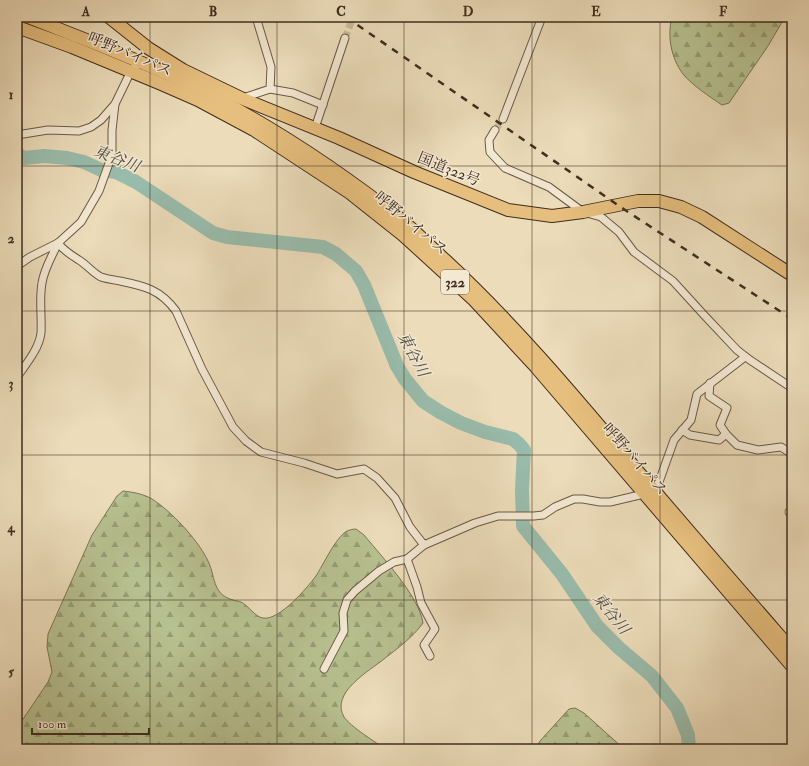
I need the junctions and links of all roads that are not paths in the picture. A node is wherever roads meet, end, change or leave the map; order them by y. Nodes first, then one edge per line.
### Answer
1 (28, 17) edge
2 (109, 17) edge
3 (256, 17) edge
4 (542, 17) edge
5 (17, 26) edge
6 (345, 38) tunnel mouth
7 (140, 62) junction
8 (131, 71) junction
9 (270, 89) junction
10 (243, 98) junction
11 (115, 104) junction
12 (323, 105) junction
13 (503, 119) tunnel mouth
14 (316, 128) junction
15 (495, 130) tunnel mouth
16 (17, 135) edge
17 (583, 212) junction
18 (58, 243) junction
19 (17, 266) edge
20 (792, 275) edge
21 (745, 357) junction
22 (17, 377) edge
23 (710, 384) junction
24 (792, 388) edge
25 (682, 430) junction
26 (726, 434) junction
27 (792, 454) edge
28 (649, 491) junction
29 (424, 545) junction
30 (407, 559) junction
31 (792, 650) edge
32 (430, 656) dead end
33 (792, 666) edge
34 (324, 669) dead end

1 - 7 highway, 呼野バイパス / 322
2 - 10 highway, 国道322号
3 - 9 street
4 - 13 street
5 - 8 highway, 呼野バイパス / 322
6 - 12 street
7 - 8 street
7 - 28 highway, 呼野バイパス / 322
8 - 11 street
8 - 28 highway, 呼野バイパス / 322
9 - 10 street
9 - 12 street
10 - 14 highway, 国道322号
11 - 16 street
11 - 18 street
12 - 14 street
14 - 17 highway, 国道322号
15 - 17 street
17 - 20 highway, 国道322号
17 - 21 street
18 - 19 street
18 - 22 street
18 - 29 street
21 - 23 street
21 - 24 street
23 - 25 street
23 - 26 street
25 - 26 street
25 - 28 street
26 - 27 street
28 - 29 street
28 - 31 highway, 呼野バイパス / 322
28 - 33 highway, 呼野バイパス / 322
29 - 30 street
30 - 32 street
30 - 34 street

